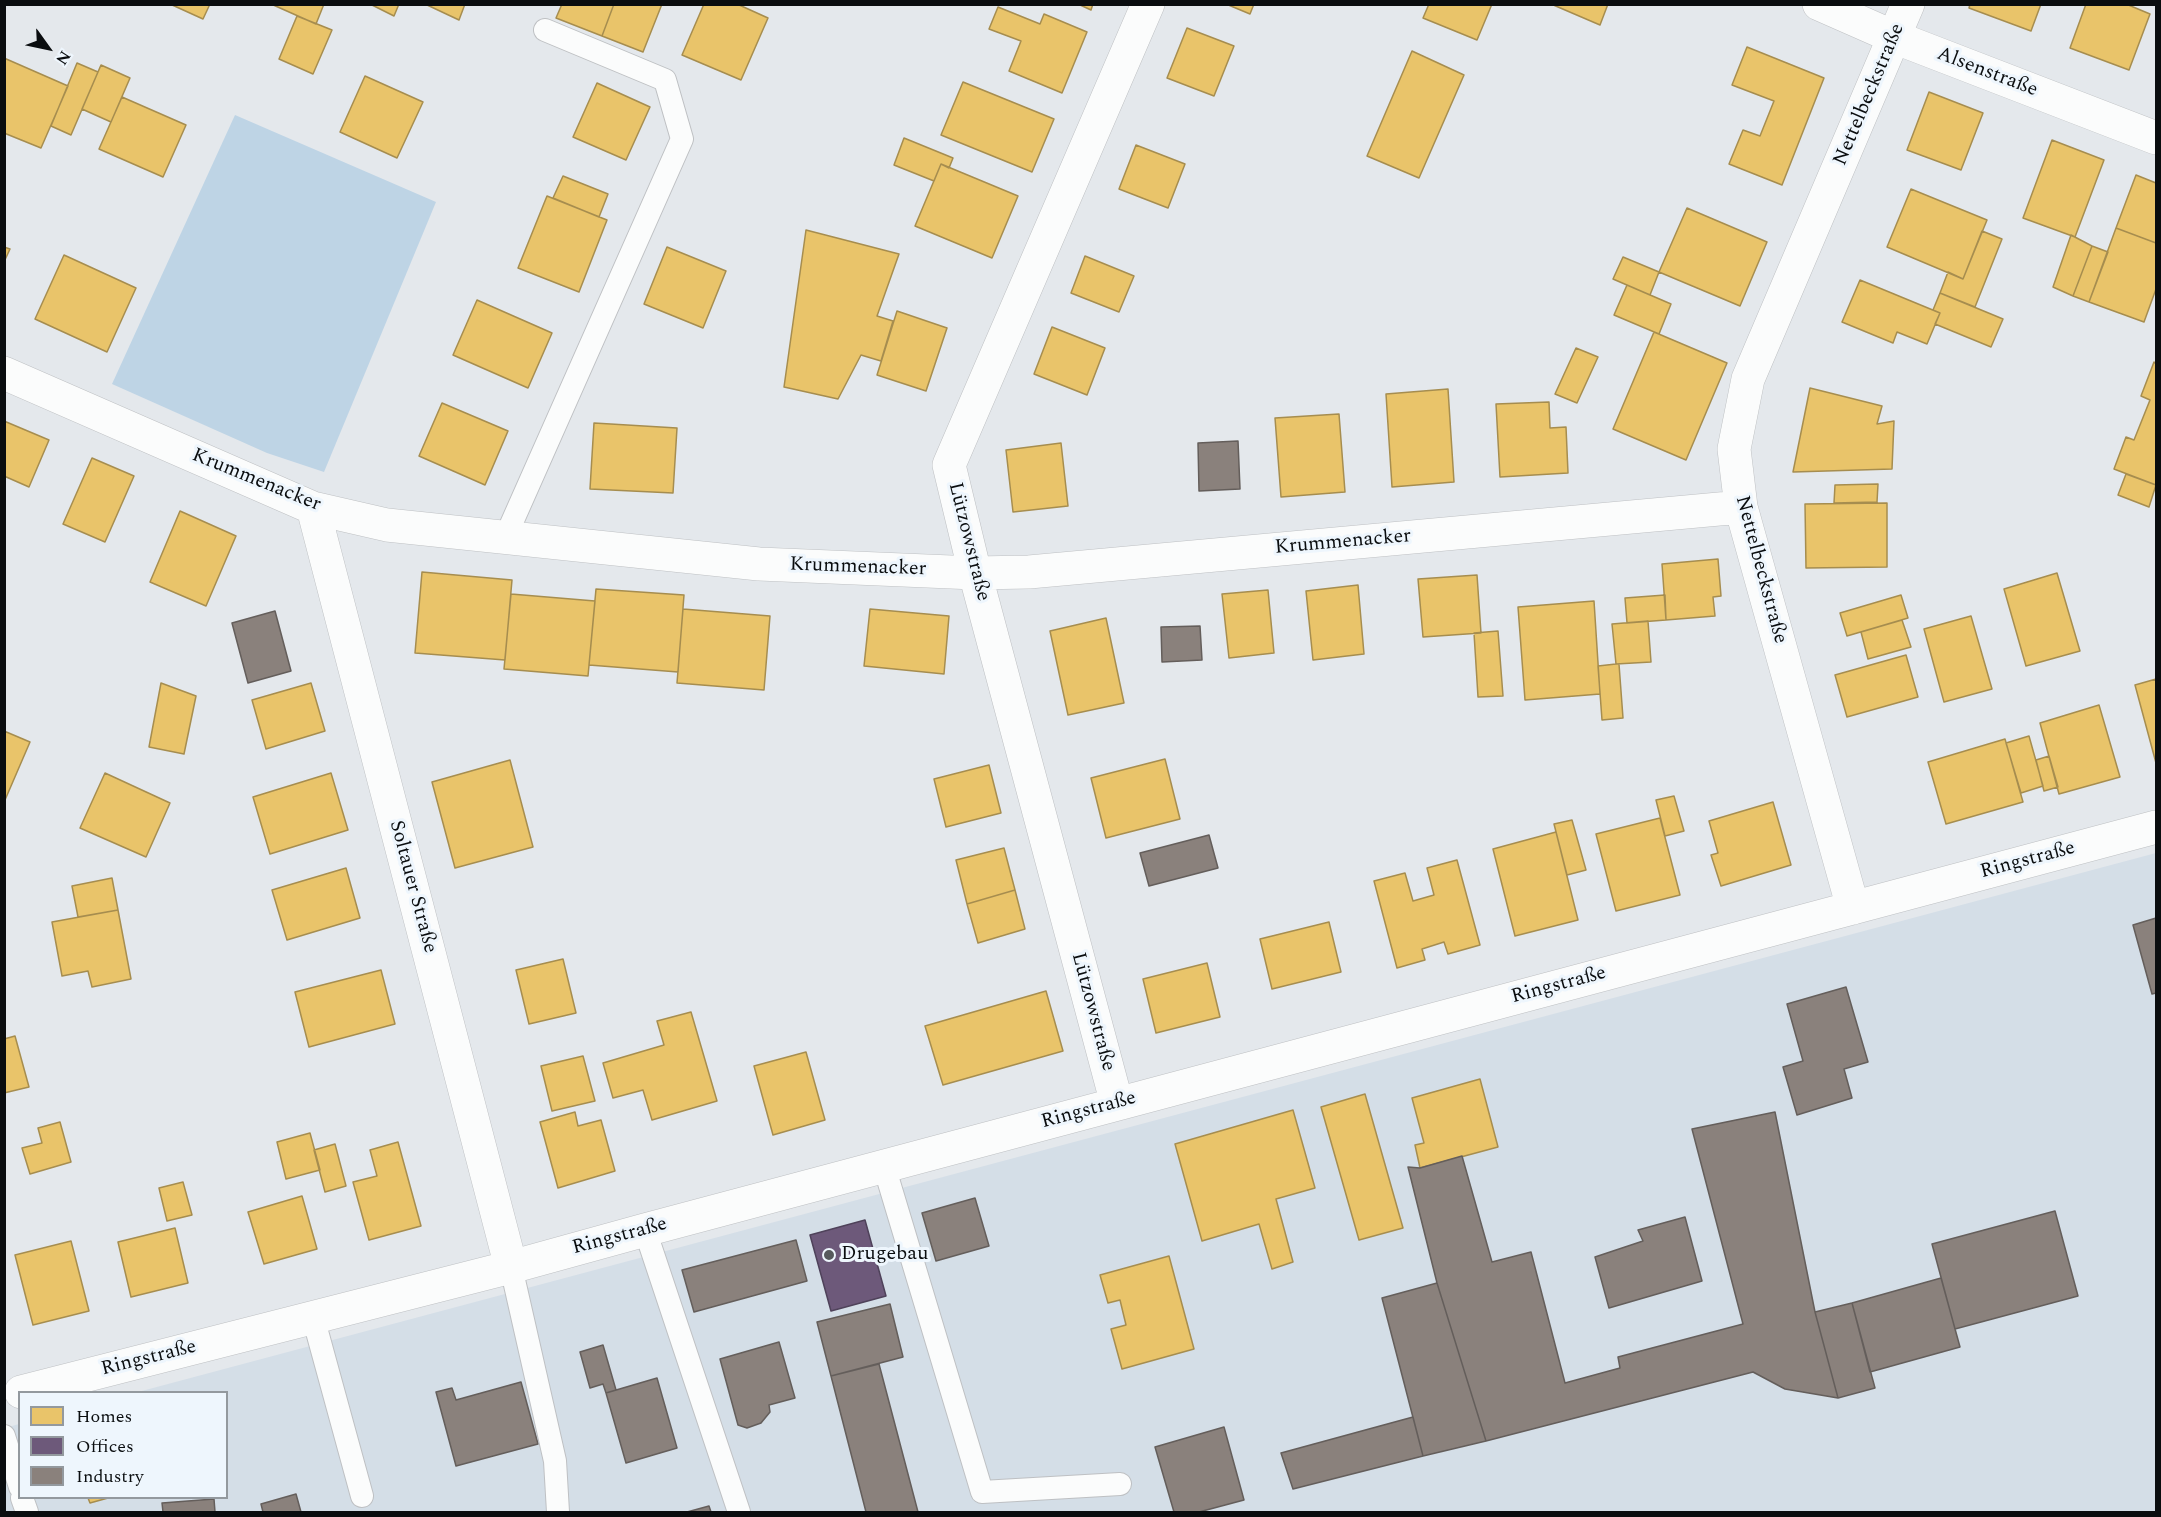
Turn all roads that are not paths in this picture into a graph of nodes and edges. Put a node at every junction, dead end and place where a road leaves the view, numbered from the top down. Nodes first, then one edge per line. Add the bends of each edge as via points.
1 (1148, 4) edge
2 (1819, 4) edge
3 (1908, 4) edge
4 (545, 30) dead end
5 (1894, 37) junction
6 (2157, 138) edge
7 (4, 374) edge
8 (1741, 507) junction
9 (313, 508) junction
10 (505, 538) junction
11 (975, 573) junction
12 (2157, 827) edge
13 (1853, 908) junction
14 (1117, 1104) junction
15 (884, 1166) junction
16 (645, 1230) junction
17 (512, 1267) junction
18 (313, 1317) junction
19 (28, 1391) edge
20 (4, 1436) edge
21 (18, 1481) edge
22 (1120, 1484) dead end
23 (362, 1496) dead end
24 (558, 1512) edge
25 (739, 1512) edge

1 - 11 street, Lützowstraße via 949,465
2 - 5 street, Alsenstraße
3 - 5 street, Nettelbeckstraße
4 - 10 lane via 665,80 682,139
5 - 6 street, Alsenstraße
5 - 8 street, Nettelbeckstraße via 1749,379 1734,449
7 - 9 street, Krummenacker
8 - 11 street, Krummenacker via 1029,572
8 - 13 street, Nettelbeckstraße
9 - 10 street, Krummenacker via 387,525
9 - 17 street, Soltauer Straße
10 - 11 street, Krummenacker via 759,564
11 - 14 street, Lützowstraße
12 - 13 street, Ringstraße
13 - 14 street, Ringstraße
14 - 15 street, Ringstraße
15 - 16 street, Ringstraße
15 - 22 lane via 982,1492
16 - 17 street, Ringstraße
16 - 25 lane
17 - 18 street, Ringstraße
17 - 24 lane via 555,1461
18 - 19 street, Ringstraße
18 - 23 lane
20 - 21 lane

